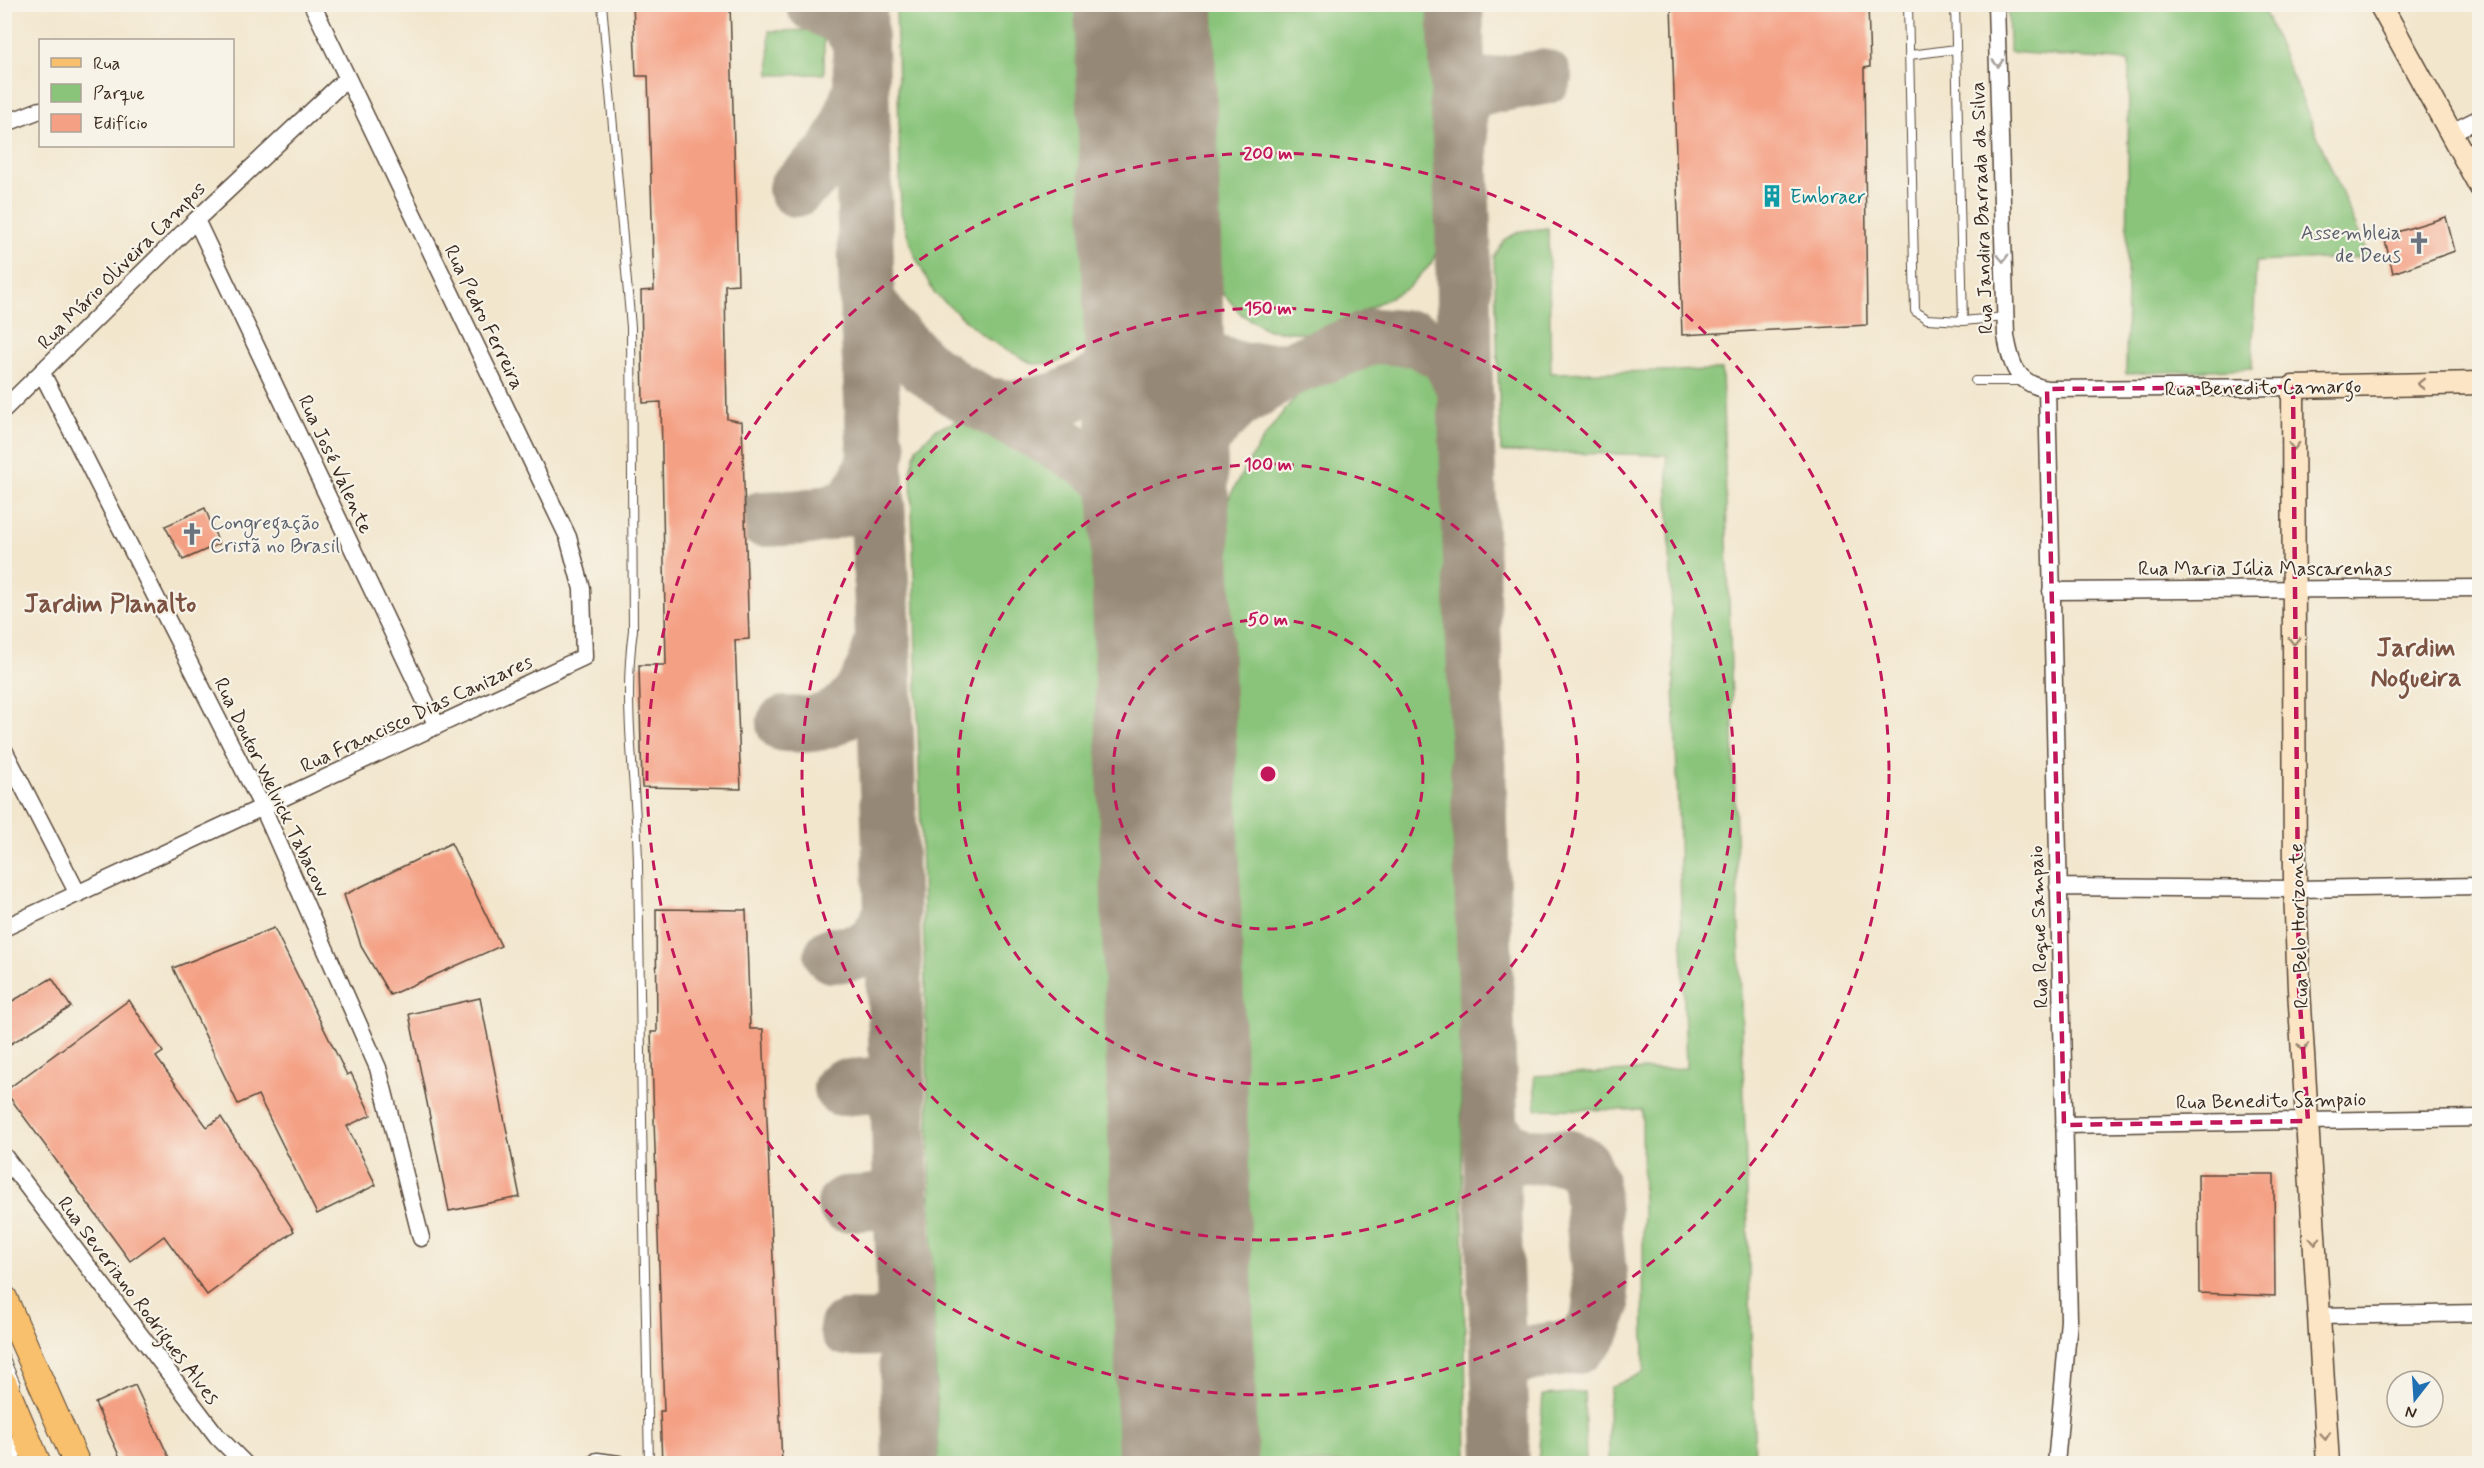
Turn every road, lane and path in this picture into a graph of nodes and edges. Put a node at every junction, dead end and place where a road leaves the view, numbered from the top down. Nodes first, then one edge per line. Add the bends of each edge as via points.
1 (312, 4) edge
2 (602, 4) edge
3 (1908, 4) edge
4 (1955, 4) edge
5 (1996, 4) edge
6 (2380, 4) edge
7 (1956, 49) junction
8 (1910, 55) junction
9 (346, 79) junction
10 (39, 110) edge
11 (2480, 118) edge
12 (4, 124) edge
13 (2450, 133) junction
14 (2480, 186) edge
15 (196, 220) junction
16 (2005, 317) junction
17 (1963, 321) junction
18 (42, 373) junction
19 (1975, 381) dead end
20 (2024, 381) junction
21 (2480, 383) edge
22 (2294, 387) junction
23 (2047, 389) junction
24 (4, 409) edge
25 (2480, 588) edge
26 (2294, 589) junction
27 (2051, 591) junction
28 (584, 657) joint
29 (437, 726) junction
30 (4, 750) edge
31 (263, 808) junction
32 (2480, 886) edge
33 (2058, 887) junction
34 (2295, 889) junction
35 (78, 894) junction
36 (4, 928) edge
37 (2480, 1118) edge
38 (2308, 1121) junction
39 (2064, 1125) junction
40 (4, 1156) edge
41 (11, 1178) edge
42 (421, 1238) dead end
43 (4, 1298) edge
44 (4, 1310) edge
45 (2480, 1313) edge
46 (2319, 1316) junction
47 (4, 1357) edge
48 (11, 1387) edge
49 (24, 1431) junction
50 (597, 1461) dead end
51 (8, 1464) edge
52 (38, 1464) edge
53 (71, 1464) edge
54 (77, 1464) edge
55 (245, 1464) edge
56 (619, 1464) edge
57 (649, 1464) edge
58 (2056, 1464) edge
59 (2328, 1464) edge

1 - 9 street, Rua Pedro Ferreira
2 - 57 lane via 631,327 633,630 628,663 638,843
3 - 8 lane
4 - 7 lane
5 -> 16 street, Rua Jandira Barrada da Silva
6 - 13 street
7 - 8 lane
7 - 17 lane
8 - 17 lane via 1915,311 1927,319
9 - 15 street, Rua Mário Oliveira Campos
9 - 28 street, Rua Pedro Ferreira via 568,537 582,589
10 - 12 street
11 - 13 street
13 - 14 street
15 - 18 street, Rua Mário Oliveira Campos
15 - 29 street, Rua José Valente
16 - 17 lane
16 - 20 street, Rua Jandira Barrada da Silva via 2010,362
18 - 24 street, Rua Mário Oliveira Campos
18 - 31 street, Rua Doutor Welvick Tabacow
19 - 20 lane
20 - 23 street
21 -> 22 street, Rua Benedito Camargo
22 - 23 street, Rua Benedito Camargo
22 -> 26 street, Rua Belo Horizonte
23 - 27 street, Rua Roque Sampaio
25 - 26 street, Rua Maria Júlia Mascarenhas
26 - 27 street, Rua Maria Júlia Mascarenhas
26 -> 34 street, Rua Belo Horizonte
27 - 33 street, Rua Roque Sampaio
28 - 29 street, Rua Francisco Dias Canizares
29 - 31 street, Rua Francisco Dias Canizares
30 - 35 street
31 - 35 street, Rua Francisco Dias Canizares
31 - 42 street, Rua Doutor Welvick Tabacow via 378,1068
32 - 34 street
33 - 34 street
33 - 39 street, Rua Roque Sampaio
34 -> 38 street, Rua Belo Horizonte
35 - 36 street, Rua Francisco Dias Canizares
37 - 38 street, Rua Benedito Sampaio
38 - 39 street, Rua Benedito Sampaio
38 -> 46 street, Rua Belo Horizonte
39 - 58 street, Rua Roque Sampaio via 2069,1320
40 - 41 street, Rua Severiano Rodrigues Alves
41 - 55 street, Rua Severiano Rodrigues Alves via 217,1436
43 - 54 main road
44 - 53 lane
45 - 46 street
46 -> 59 street, Rua Belo Horizonte
47 - 48 lane
48 - 49 main road
49 - 51 street
49 - 52 main road
50 - 56 street

